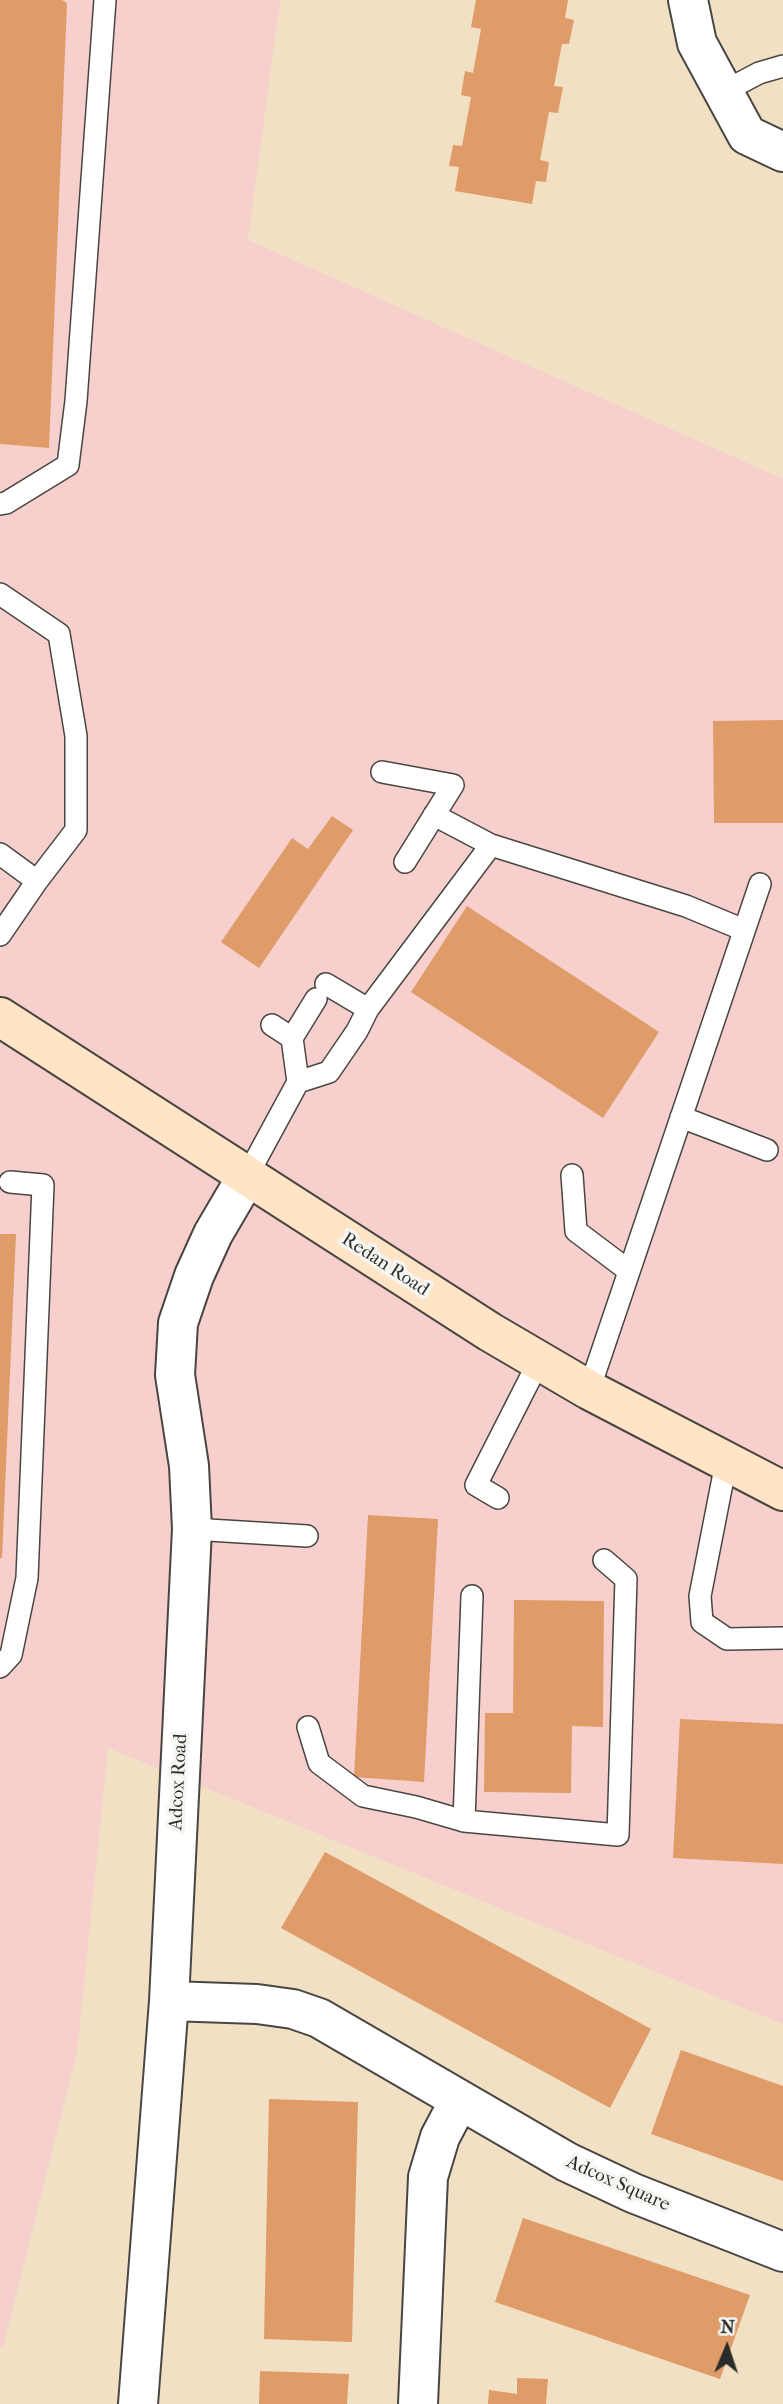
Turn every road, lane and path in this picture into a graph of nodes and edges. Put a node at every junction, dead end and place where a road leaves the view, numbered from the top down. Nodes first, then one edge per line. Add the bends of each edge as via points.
1 (105, 0) edge
2 (688, 0) edge
3 (783, 66) edge
4 (723, 92) junction
5 (783, 152) edge
6 (0, 504) edge
7 (0, 594) edge
8 (382, 772) dead end
9 (434, 815) junction
10 (491, 845) junction
11 (0, 854) edge
12 (405, 862) dead end
13 (37, 881) junction
14 (760, 884) dead end
15 (744, 930) junction
16 (0, 935) edge
17 (368, 1009) junction
18 (272, 1025) dead end
19 (6, 1026) edge
20 (292, 1038) junction
21 (298, 1082) junction
22 (681, 1117) junction
23 (767, 1150) dead end
24 (572, 1175) dead end
25 (247, 1176) junction
26 (10, 1182) dead end
27 (629, 1271) junction
28 (540, 1362) junction
29 (589, 1390) junction
30 (726, 1462) junction
31 (783, 1490) edge
32 (498, 1498) dead end
33 (192, 1529) junction
34 (307, 1536) dead end
35 (604, 1560) dead end
36 (472, 1597) dead end
37 (783, 1638) edge
38 (0, 1667) edge
39 (308, 1727) dead end
40 (464, 1821) junction
41 (169, 2001) junction
42 (459, 2101) junction
43 (783, 2252) edge
44 (138, 2404) edge
45 (418, 2404) edge

1 - 6 lane via 68,465
2 - 4 street via 696,43
3 - 4 lane
4 - 5 street via 747,135
7 - 13 lane via 59,634 76,736 76,830
8 - 9 lane via 453,785
9 - 10 lane
9 - 12 lane
10 - 15 lane via 686,906
10 - 17 lane
11 - 13 lane
13 - 16 lane
14 - 15 lane
15 - 22 lane
17 - 20 lane via 321,992
17 - 21 lane via 329,1072
18 - 20 lane
19 - 25 main road, Redan Road
20 - 21 lane
21 - 25 lane
22 - 23 lane
22 - 27 lane
24 - 27 lane via 576,1231
25 - 28 main road, Redan Road
25 - 33 street, Adcox Road via 194,1276 178,1324 175,1375 189,1466
26 - 38 lane via 43,1185 27,1578 11,1655
27 - 29 lane
28 - 29 main road, Redan Road
28 - 32 lane via 476,1485
29 - 30 main road, Redan Road
30 - 31 main road, Redan Road
30 - 37 lane via 700,1596 702,1622 727,1639
33 - 34 lane
33 - 41 street, Adcox Road
35 - 40 lane via 626,1579 618,1835
36 - 40 lane
39 - 40 lane via 319,1763 363,1796
41 - 42 street, Adcox Square via 293,2009 319,2018
41 - 44 street, Adcox Road
42 - 43 street, Adcox Square via 633,2193
42 - 45 street via 440,2137 428,2177

